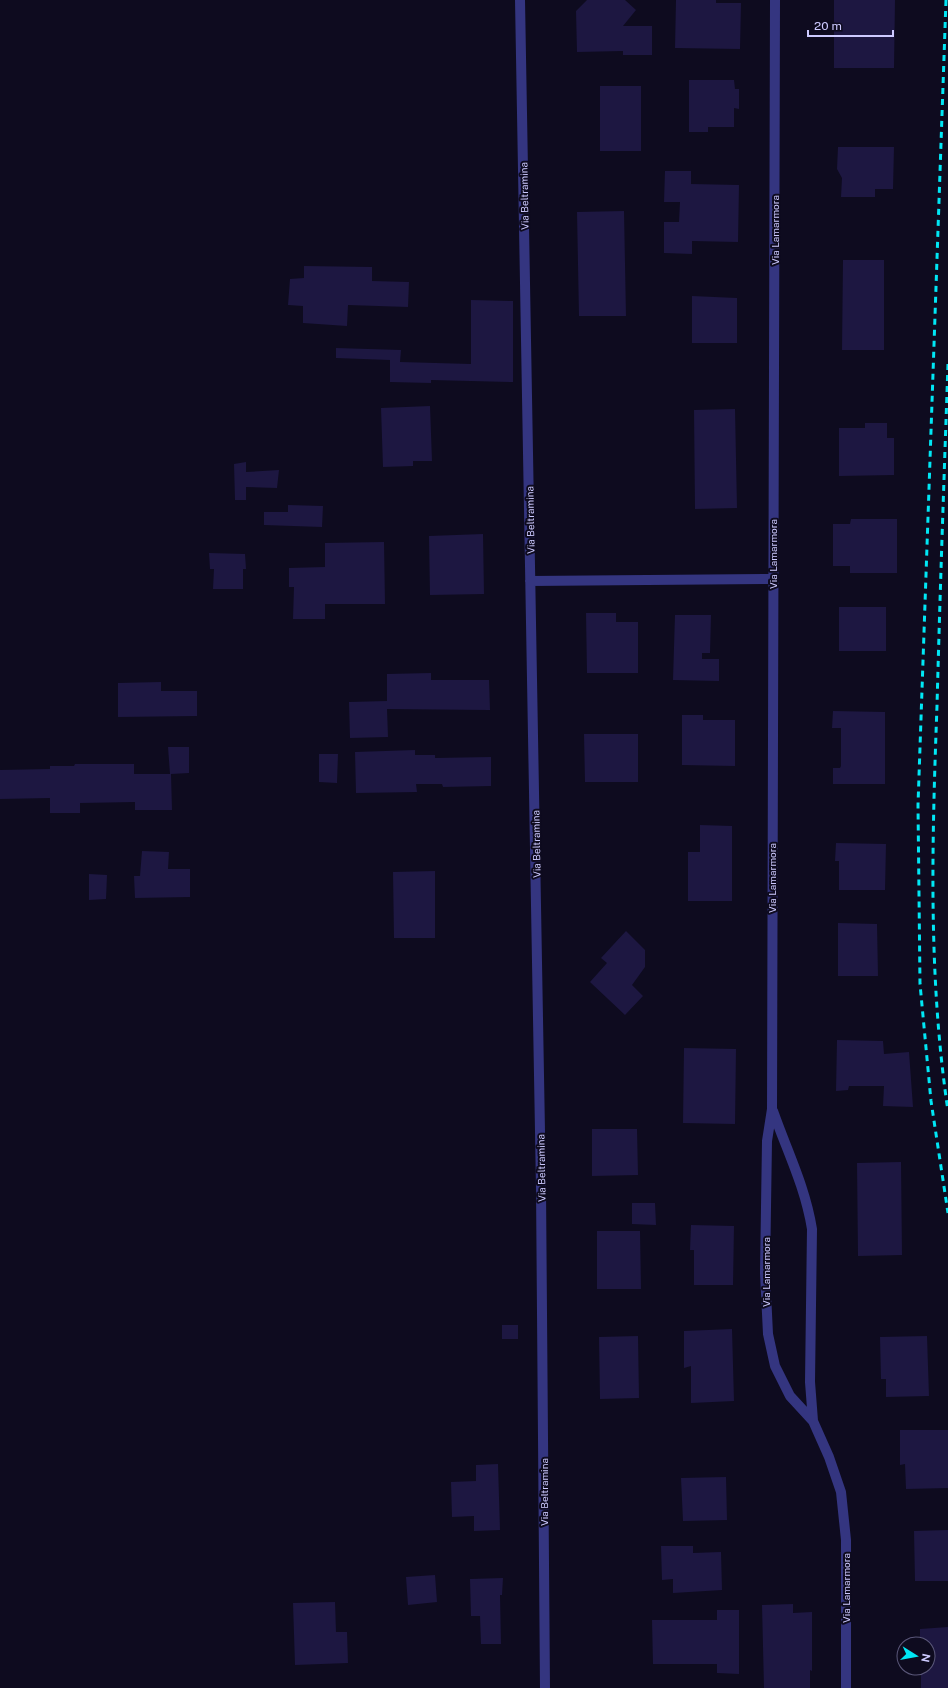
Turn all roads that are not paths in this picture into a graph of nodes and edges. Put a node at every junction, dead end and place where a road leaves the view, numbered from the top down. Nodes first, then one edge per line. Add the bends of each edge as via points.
1 (520, 0) edge
2 (775, 0) edge
3 (773, 579) junction
4 (530, 581) junction
5 (772, 1109) junction
6 (813, 1421) junction
7 (545, 1688) edge
8 (846, 1688) edge

1 - 4 street, Via Beltramina
2 - 3 street, Via Lamarmora
3 - 4 street
3 - 5 street, Via Lamarmora
4 - 7 street, Via Beltramina via 541,1188
5 - 6 street, Via Lamarmora via 800,1179 812,1229 810,1382
5 - 6 street, Via Lamarmora via 767,1141 765,1273 768,1334 775,1366 790,1396
6 - 8 street, Via Lamarmora via 841,1492 846,1540

